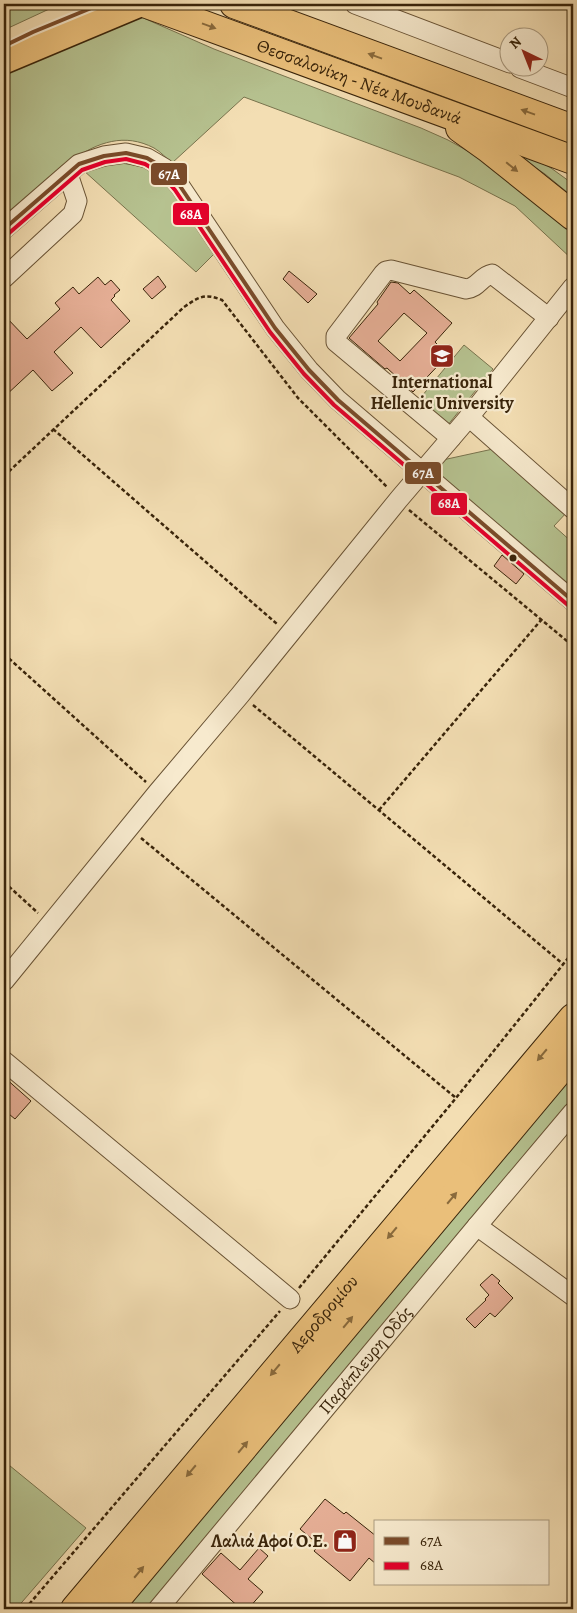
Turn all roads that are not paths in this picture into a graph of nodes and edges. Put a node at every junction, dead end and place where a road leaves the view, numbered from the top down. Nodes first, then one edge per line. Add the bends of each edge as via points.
1 (140, 4) edge
2 (147, 4) edge
3 (234, 4) edge
4 (355, 4) edge
5 (93, 12) edge
6 (4, 46) edge
7 (500, 59) edge
8 (4, 61) edge
9 (546, 78) edge
10 (573, 88) edge
11 (431, 107) junction
12 (573, 129) edge
13 (568, 163) edge
14 (68, 174) junction
15 (573, 216) edge
16 (4, 229) edge
17 (4, 278) edge
18 (573, 286) edge
19 (549, 318) junction
20 (469, 417) junction
21 (451, 438) junction
22 (422, 472) junction
23 (573, 509) edge
24 (573, 601) edge
25 (4, 981) edge
26 (573, 1018) edge
27 (573, 1054) edge
28 (4, 1061) edge
29 (573, 1112) edge
30 (477, 1226) junction
31 (573, 1296) edge
32 (290, 1299) road end
33 (75, 1609) edge
34 (108, 1609) edge
35 (158, 1609) edge

1 - 5 main road
2 -> 11 highway, Θεσσαλονίκη - Νέα Μουδανιά
12 -> 3 highway, Θεσσαλονίκη - Νέα Μουδανιά
4 - 7 street
5 - 6 main road via 33,32
5 - 8 main road
9 - 10 street
11 - 13 highway, Θεσσαλονίκη - Νέα Μουδανιά
11 -> 15 highway
14 - 16 street
14 - 17 street via 77,201 73,214
14 - 22 street via 79,164 126,153 147,158 164,168 180,186 275,328 309,370 338,400
18 - 19 street
19 - 20 street
19 - 21 street via 492,274 486,275 475,287 466,289 391,270 383,274 338,333 336,342
20 - 21 street
20 - 23 street
21 - 22 street
22 - 24 street
22 - 25 street
26 -> 33 highway, Αεροδρομίου
34 -> 27 highway, Αεροδρομίου
28 - 32 street
29 - 30 street, Παράπλευρη Οδός
30 - 31 street
30 - 35 street, Παράπλευρη Οδός

